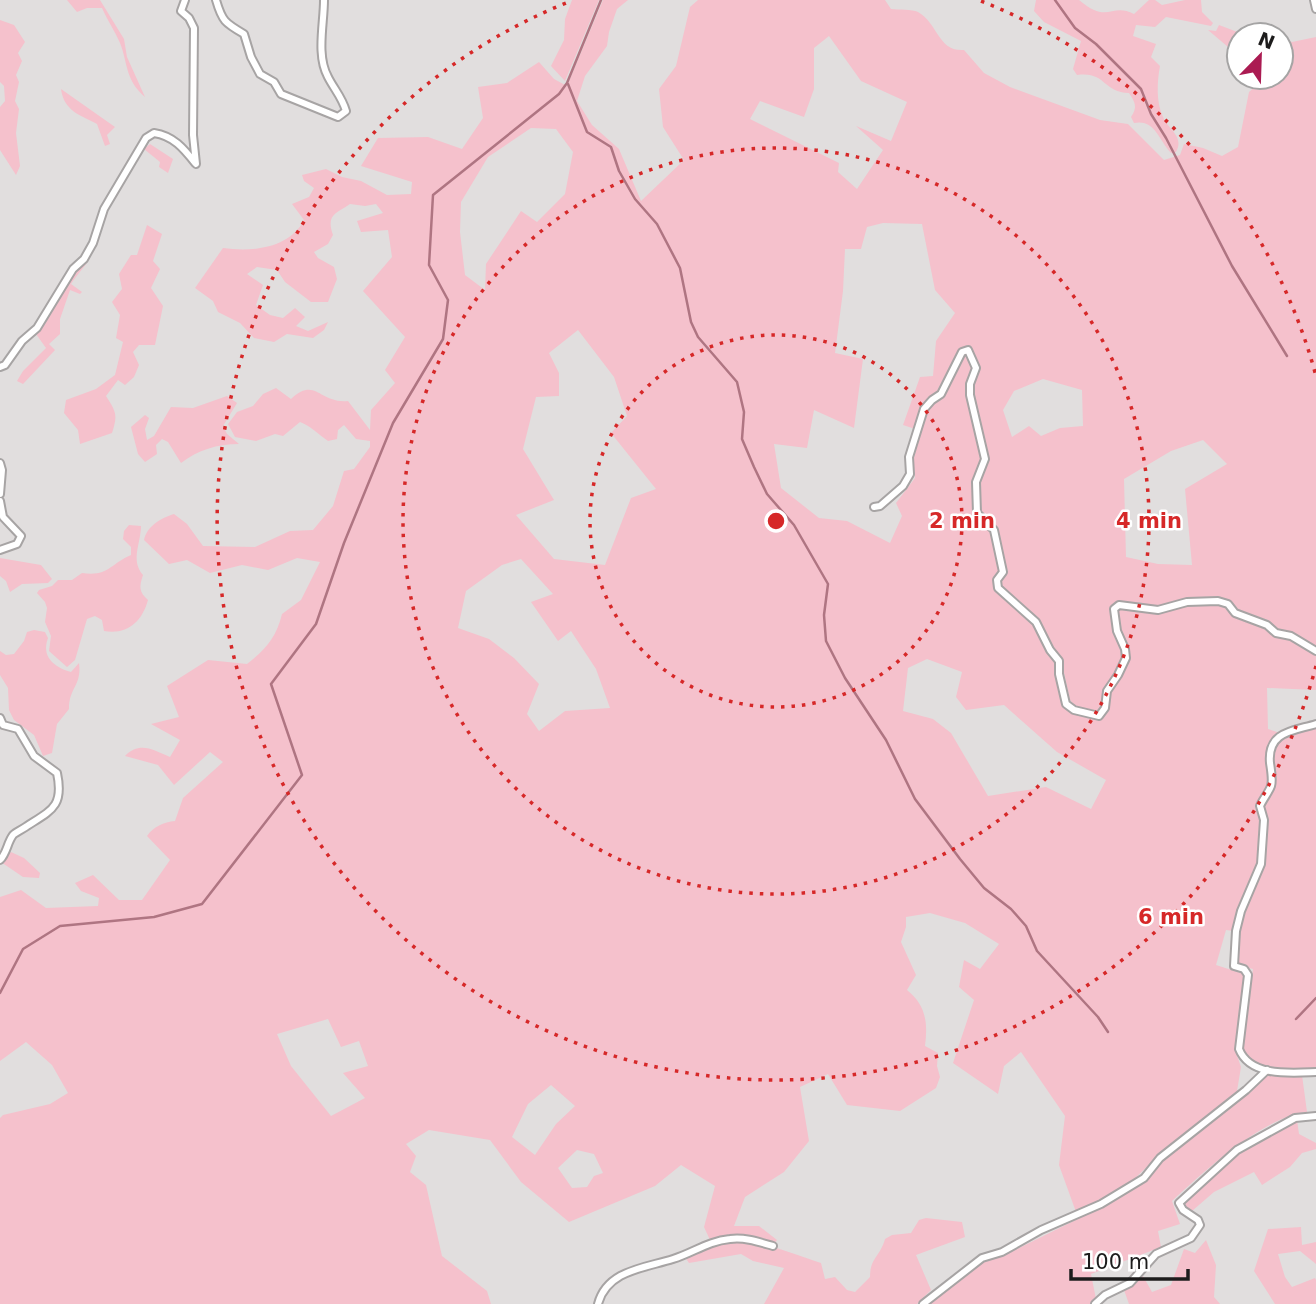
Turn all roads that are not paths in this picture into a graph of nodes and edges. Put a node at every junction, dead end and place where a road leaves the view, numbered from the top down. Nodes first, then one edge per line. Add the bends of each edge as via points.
1 (185, 0) edge
2 (216, 0) edge
3 (324, 0) edge
4 (1314, 0) edge
5 (1316, 9) edge
6 (0, 367) edge
7 (0, 463) edge
8 (0, 494) edge
9 (0, 501) edge
10 (874, 507) dead end
11 (0, 550) edge
12 (1316, 651) edge
13 (0, 718) edge
14 (1316, 724) edge
15 (0, 860) edge
16 (1267, 1070) junction
17 (1316, 1072) edge
18 (1316, 1116) edge
19 (773, 1246) dead end
20 (598, 1304) edge
21 (923, 1304) edge
22 (1095, 1304) edge

1 - 6 street via 181,12 194,28 196,164 167,135 154,133 146,138 104,209 84,259 37,328
2 - 3 street via 221,18 244,34 260,74 281,93 338,117 346,111 344,102 327,76 321,51
4 - 5 street
7 - 8 street
9 - 11 street via 3,517 21,537 17,544
10 - 12 street via 903,486 910,474 909,457 924,409 941,394 962,352 968,350 976,368 970,396 985,459 976,482 977,513 994,530 1003,572 998,588 1036,622 1059,661 1066,704 1099,716 1105,708 1107,691 1126,658 1114,609 1119,605 1158,610 1187,602 1218,601
13 - 15 street via 3,724 18,729 34,756 57,773 60,789 50,813 13,835
14 - 16 street via 1285,733 1272,748 1272,785 1260,806 1264,820 1261,864 1236,931 1234,966 1248,975 1239,1049 1251,1066
16 - 17 street
16 - 21 street via 1160,1158 1144,1178 1101,1204 982,1258
18 - 22 street via 1295,1118 1226,1158 1179,1203 1200,1225 1191,1238 1156,1254 1130,1283
19 - 20 street via 743,1239 712,1242 622,1275 610,1282

